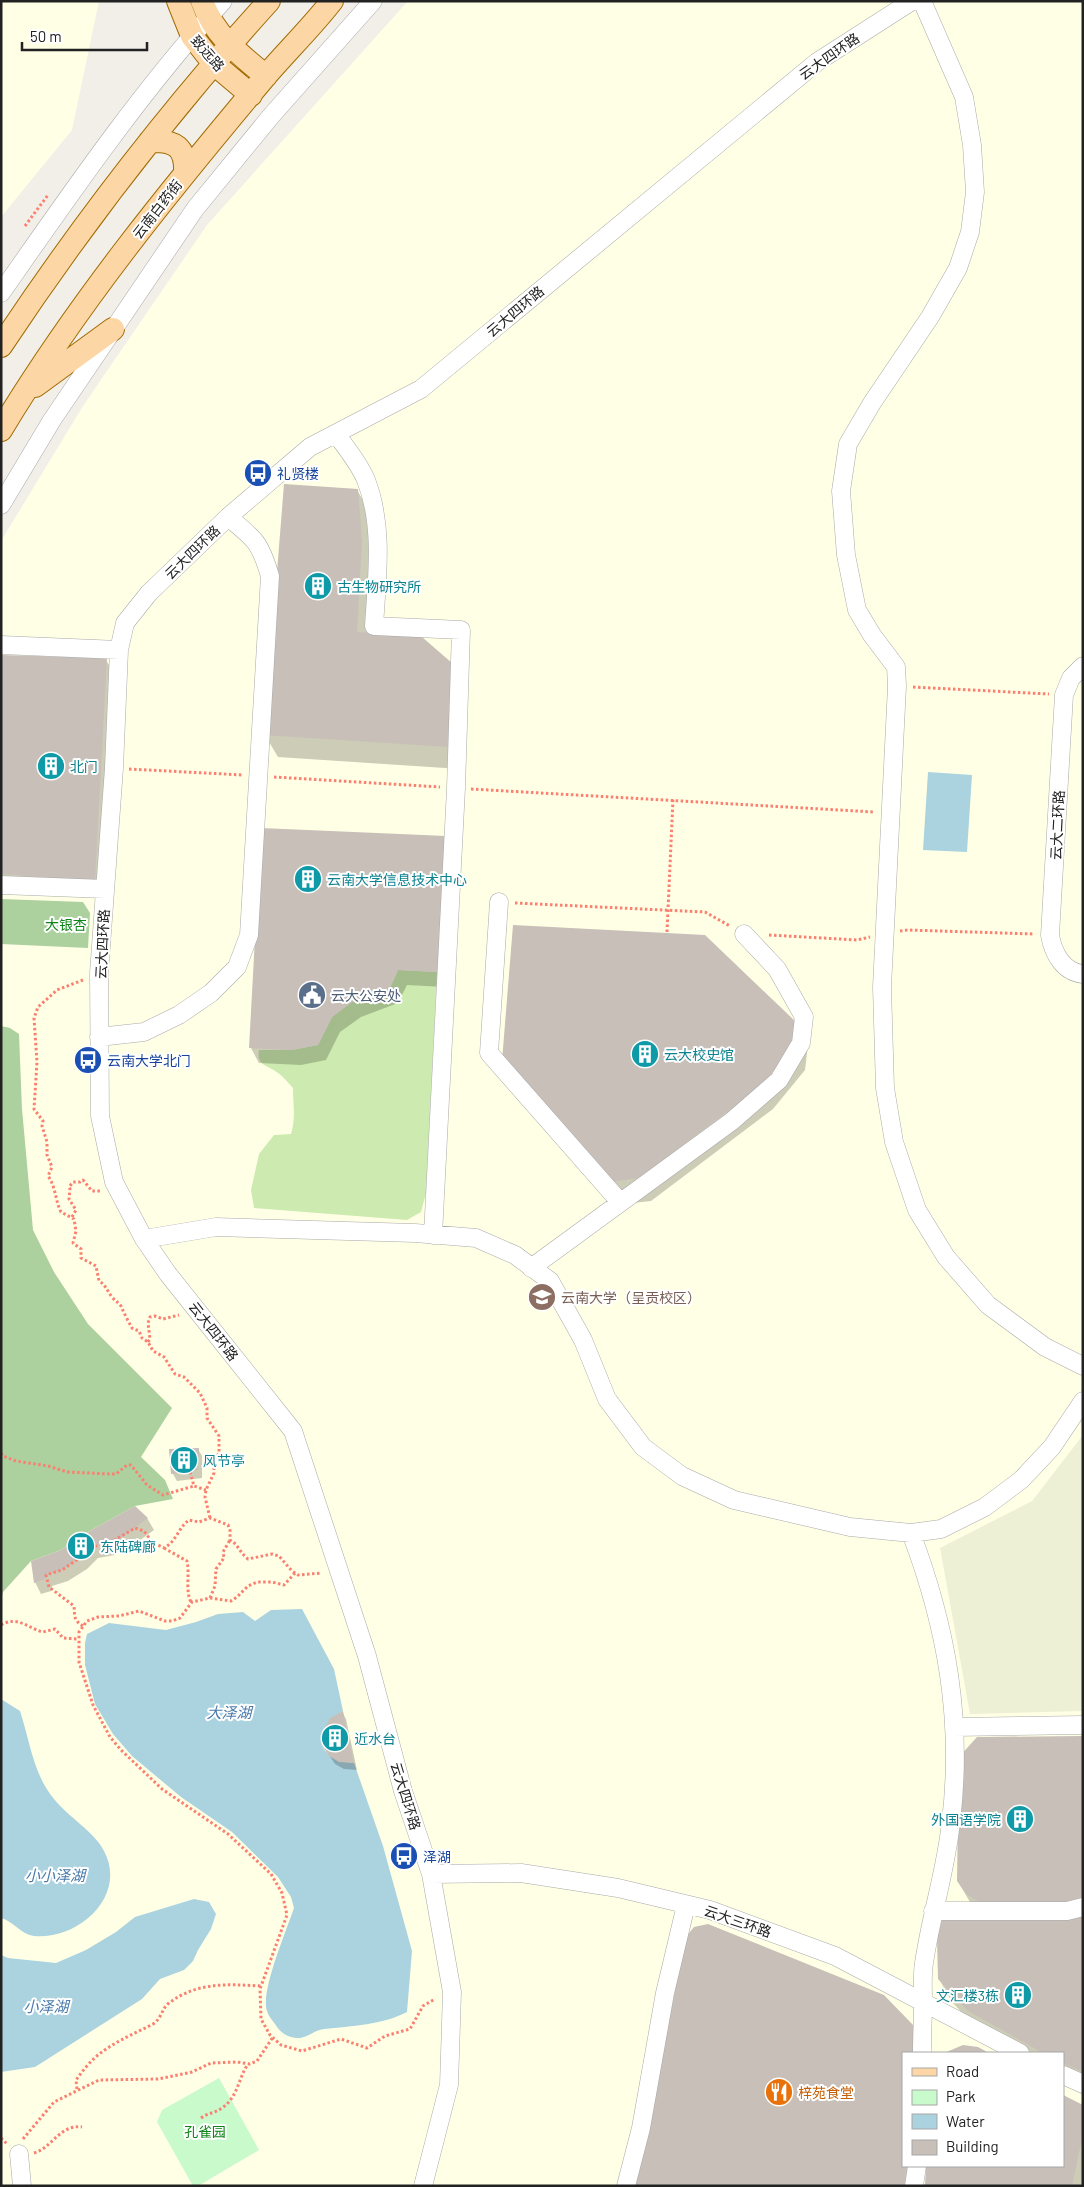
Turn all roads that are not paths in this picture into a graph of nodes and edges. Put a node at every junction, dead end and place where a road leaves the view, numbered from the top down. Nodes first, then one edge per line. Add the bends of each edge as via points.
1 (178, 1) edge
2 (223, 1) edge
3 (268, 1) edge
4 (332, 1) edge
5 (373, 1) edge
6 (912, 1) edge
7 (922, 1) edge
8 (205, 10) edge
9 (192, 36) junction
10 (229, 46) junction
11 (213, 63) junction
12 (266, 76) junction
13 (251, 95) junction
14 (150, 140) junction
15 (185, 174) junction
16 (1, 293) edge
17 (114, 329) junction
18 (1, 346) edge
19 (22, 396) junction
20 (1, 430) edge
21 (336, 434) junction
22 (1, 505) edge
23 (228, 517) junction
24 (1, 646) edge
25 (119, 650) junction
26 (1083, 666) edge
27 (1, 885) edge
28 (105, 889) junction
29 (499, 902) road end
30 (744, 934) dead end
31 (1083, 974) edge
32 (99, 1037) junction
33 (620, 1202) junction
34 (433, 1235) junction
35 (144, 1239) junction
36 (531, 1268) junction
37 (1083, 1366) edge
38 (1083, 1401) edge
39 (911, 1533) junction
40 (1083, 1726) edge
41 (955, 1727) junction
42 (431, 1874) junction
43 (686, 1905) junction
44 (1083, 1908) edge
45 (933, 1911) junction
46 (923, 2003) junction
47 (922, 2052) edge
48 (1018, 2052) edge
49 (1064, 2075) edge
50 (1083, 2084) edge
51 (19, 2154) road end
52 (917, 2167) edge
53 (22, 2186) edge
54 (423, 2186) edge
55 (626, 2186) edge
56 (914, 2186) edge

1 - 9 main road, 致远路
2 - 8 street
3 - 10 main road
4 - 12 main road, 云南白药街
5 - 17 street via 271,116 195,209
6 - 21 street, 云大四环路 via 817,62 421,389
7 - 37 street via 964,97 975,192 970,232 958,268 930,317 848,444 842,491 846,555 858,610 896,667 882,987 885,1088 894,1142 917,1210 946,1257 988,1305 1045,1347
8 - 9 street
8 - 10 main road, 致远路
9 - 11 main road, 致远路
9 - 16 street via 108,144
10 - 11 main road
10 - 12 main road, 致远路
11 - 13 main road, 致远路
11 - 14 main road
12 - 13 main road, 云南白药街
13 - 15 main road, 云南白药街
14 - 15 main road via 166,140 178,147 186,159
14 - 18 main road via 34,296
15 - 19 main road, 云南白药街 via 71,322
17 - 19 main road
17 - 22 street via 52,420
19 - 20 main road, 云南白药街
21 - 23 street, 云大四环路 via 310,447
21 - 34 street via 366,480 376,523 374,626 461,630
23 - 25 street, 云大四环路 via 149,593 125,623
23 - 32 street via 262,550 270,576 249,935 237,967 211,993 144,1032
24 - 25 street
25 - 28 street, 云大四环路
26 - 31 street, 云大二环路 via 1071,678 1064,695 1050,935 1052,948 1060,961 1076,973
27 - 28 street
28 - 32 street, 云大四环路 via 99,973
29 - 33 street via 489,1052
30 - 33 street via 777,969 804,1017 801,1043 779,1080 732,1121
32 - 35 street, 云大四环路 via 100,1116 114,1182
33 - 36 street
34 - 35 street via 216,1227
34 - 36 street via 476,1238 515,1255
35 - 42 street, 云大四环路 via 293,1431 366,1656 403,1791
36 - 39 street via 550,1282 583,1340 607,1399 643,1447 682,1476 734,1500 850,1527
38 - 39 street via 1052,1446 1021,1480 985,1507 941,1529
39 - 41 street via 928,1579 948,1668
40 - 41 street
41 - 45 street via 951,1822 944,1876
42 - 43 street, 云大三环路 via 521,1873 618,1888
42 - 54 street, 云大四环路 via 452,1995 450,2085
43 - 46 street, 云大三环路 via 710,1910 835,1956
43 - 55 street via 664,1993 641,2128
44 - 45 street via 1067,1911
45 - 46 street via 923,1965
46 - 47 street
46 - 48 street, 云大三环路
49 - 50 street
51 - 53 street
52 - 56 street

